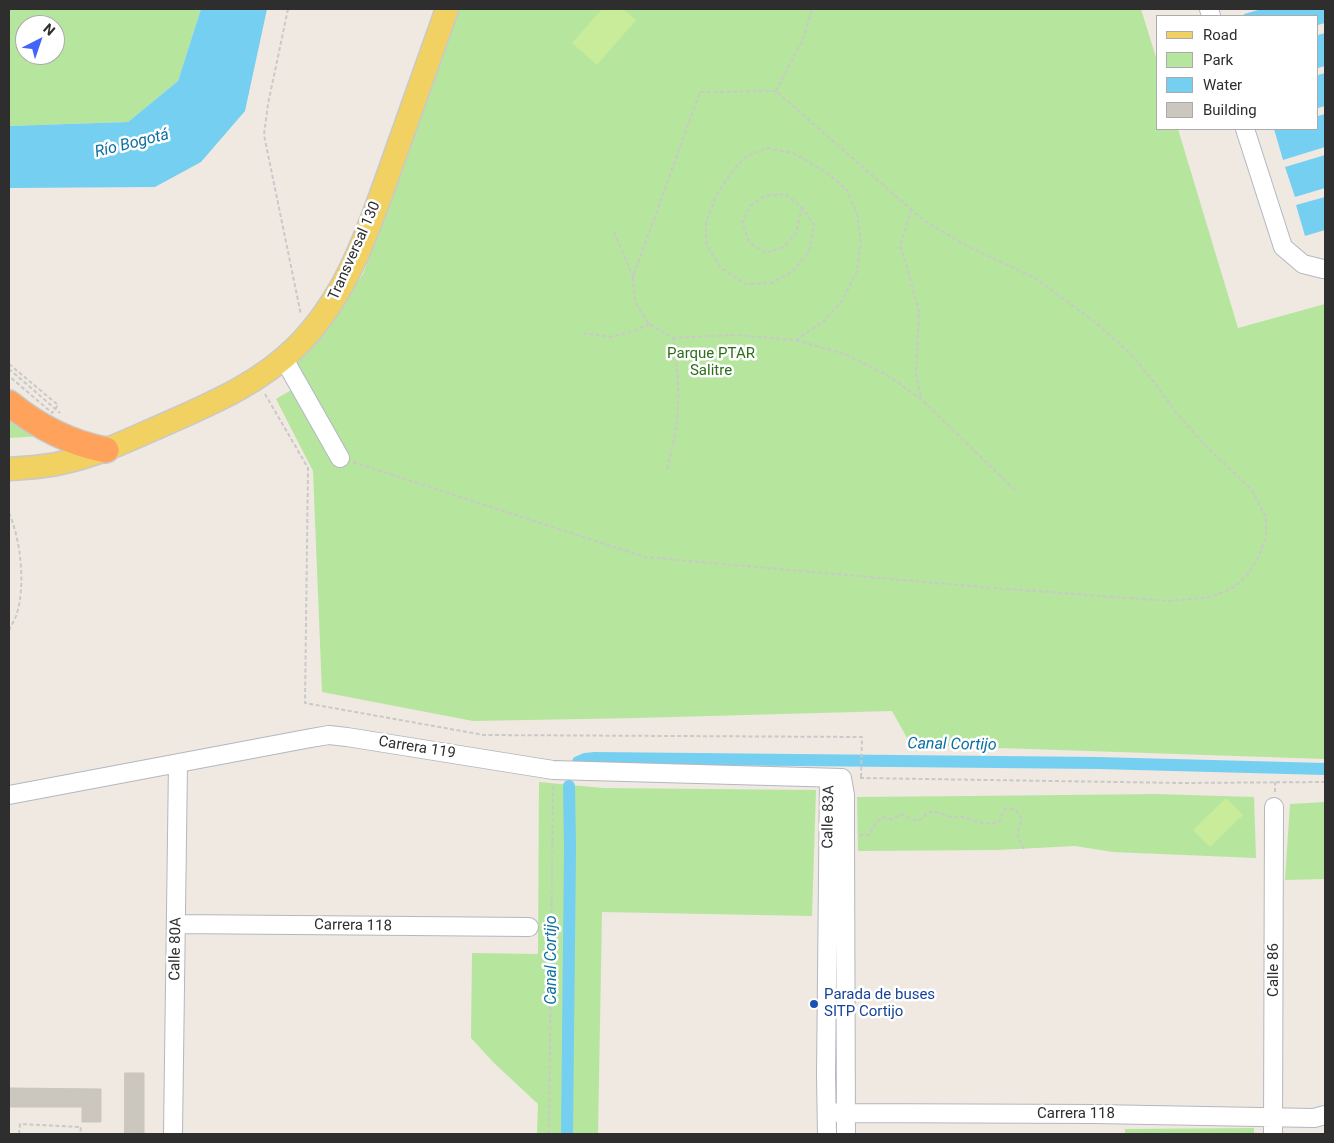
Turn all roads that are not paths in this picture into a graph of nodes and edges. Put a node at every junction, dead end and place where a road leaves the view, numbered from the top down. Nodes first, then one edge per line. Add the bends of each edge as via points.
1 (447, 9) edge
2 (1244, 130) edge
3 (1325, 269) edge
4 (284, 359) junction
5 (9, 403) edge
6 (106, 450) junction
7 (340, 458) road end
8 (20, 468) edge
9 (9, 479) edge
10 (178, 763) junction
11 (829, 778) junction
12 (9, 795) edge
13 (1274, 807) dead end
14 (176, 924) junction
15 (529, 927) dead end
16 (827, 1112) junction
17 (845, 1113) junction
18 (1325, 1115) edge
19 (1273, 1126) edge
20 (173, 1134) edge
21 (827, 1134) edge
22 (846, 1134) edge

1 - 4 main road, Transversal 130 via 368,232 330,307 314,329
2 - 3 street via 1282,247 1303,264
4 - 6 main road, Transversal 130 via 257,379 221,398
4 - 7 street
5 - 6 highway via 56,434
6 - 8 main road, Transversal 130 via 59,464
8 - 9 main road, Transversal 130 via 21,471
10 - 11 street, Carrera 119 via 329,735 553,770
10 - 12 street, Carrera 119
10 - 14 street, Calle 80A
11 - 16 street, Calle 83A
11 - 17 street, Calle 83A via 842,778 845,794
13 - 19 street, Calle 86
14 - 15 street, Carrera 118
14 - 20 street, Calle 80A
16 - 17 street, Carrera 118
16 - 21 street, Calle 83A
17 - 19 street, Carrera 118 via 1095,1114
17 - 22 street, Calle 83A
18 - 19 street, Carrera 118

